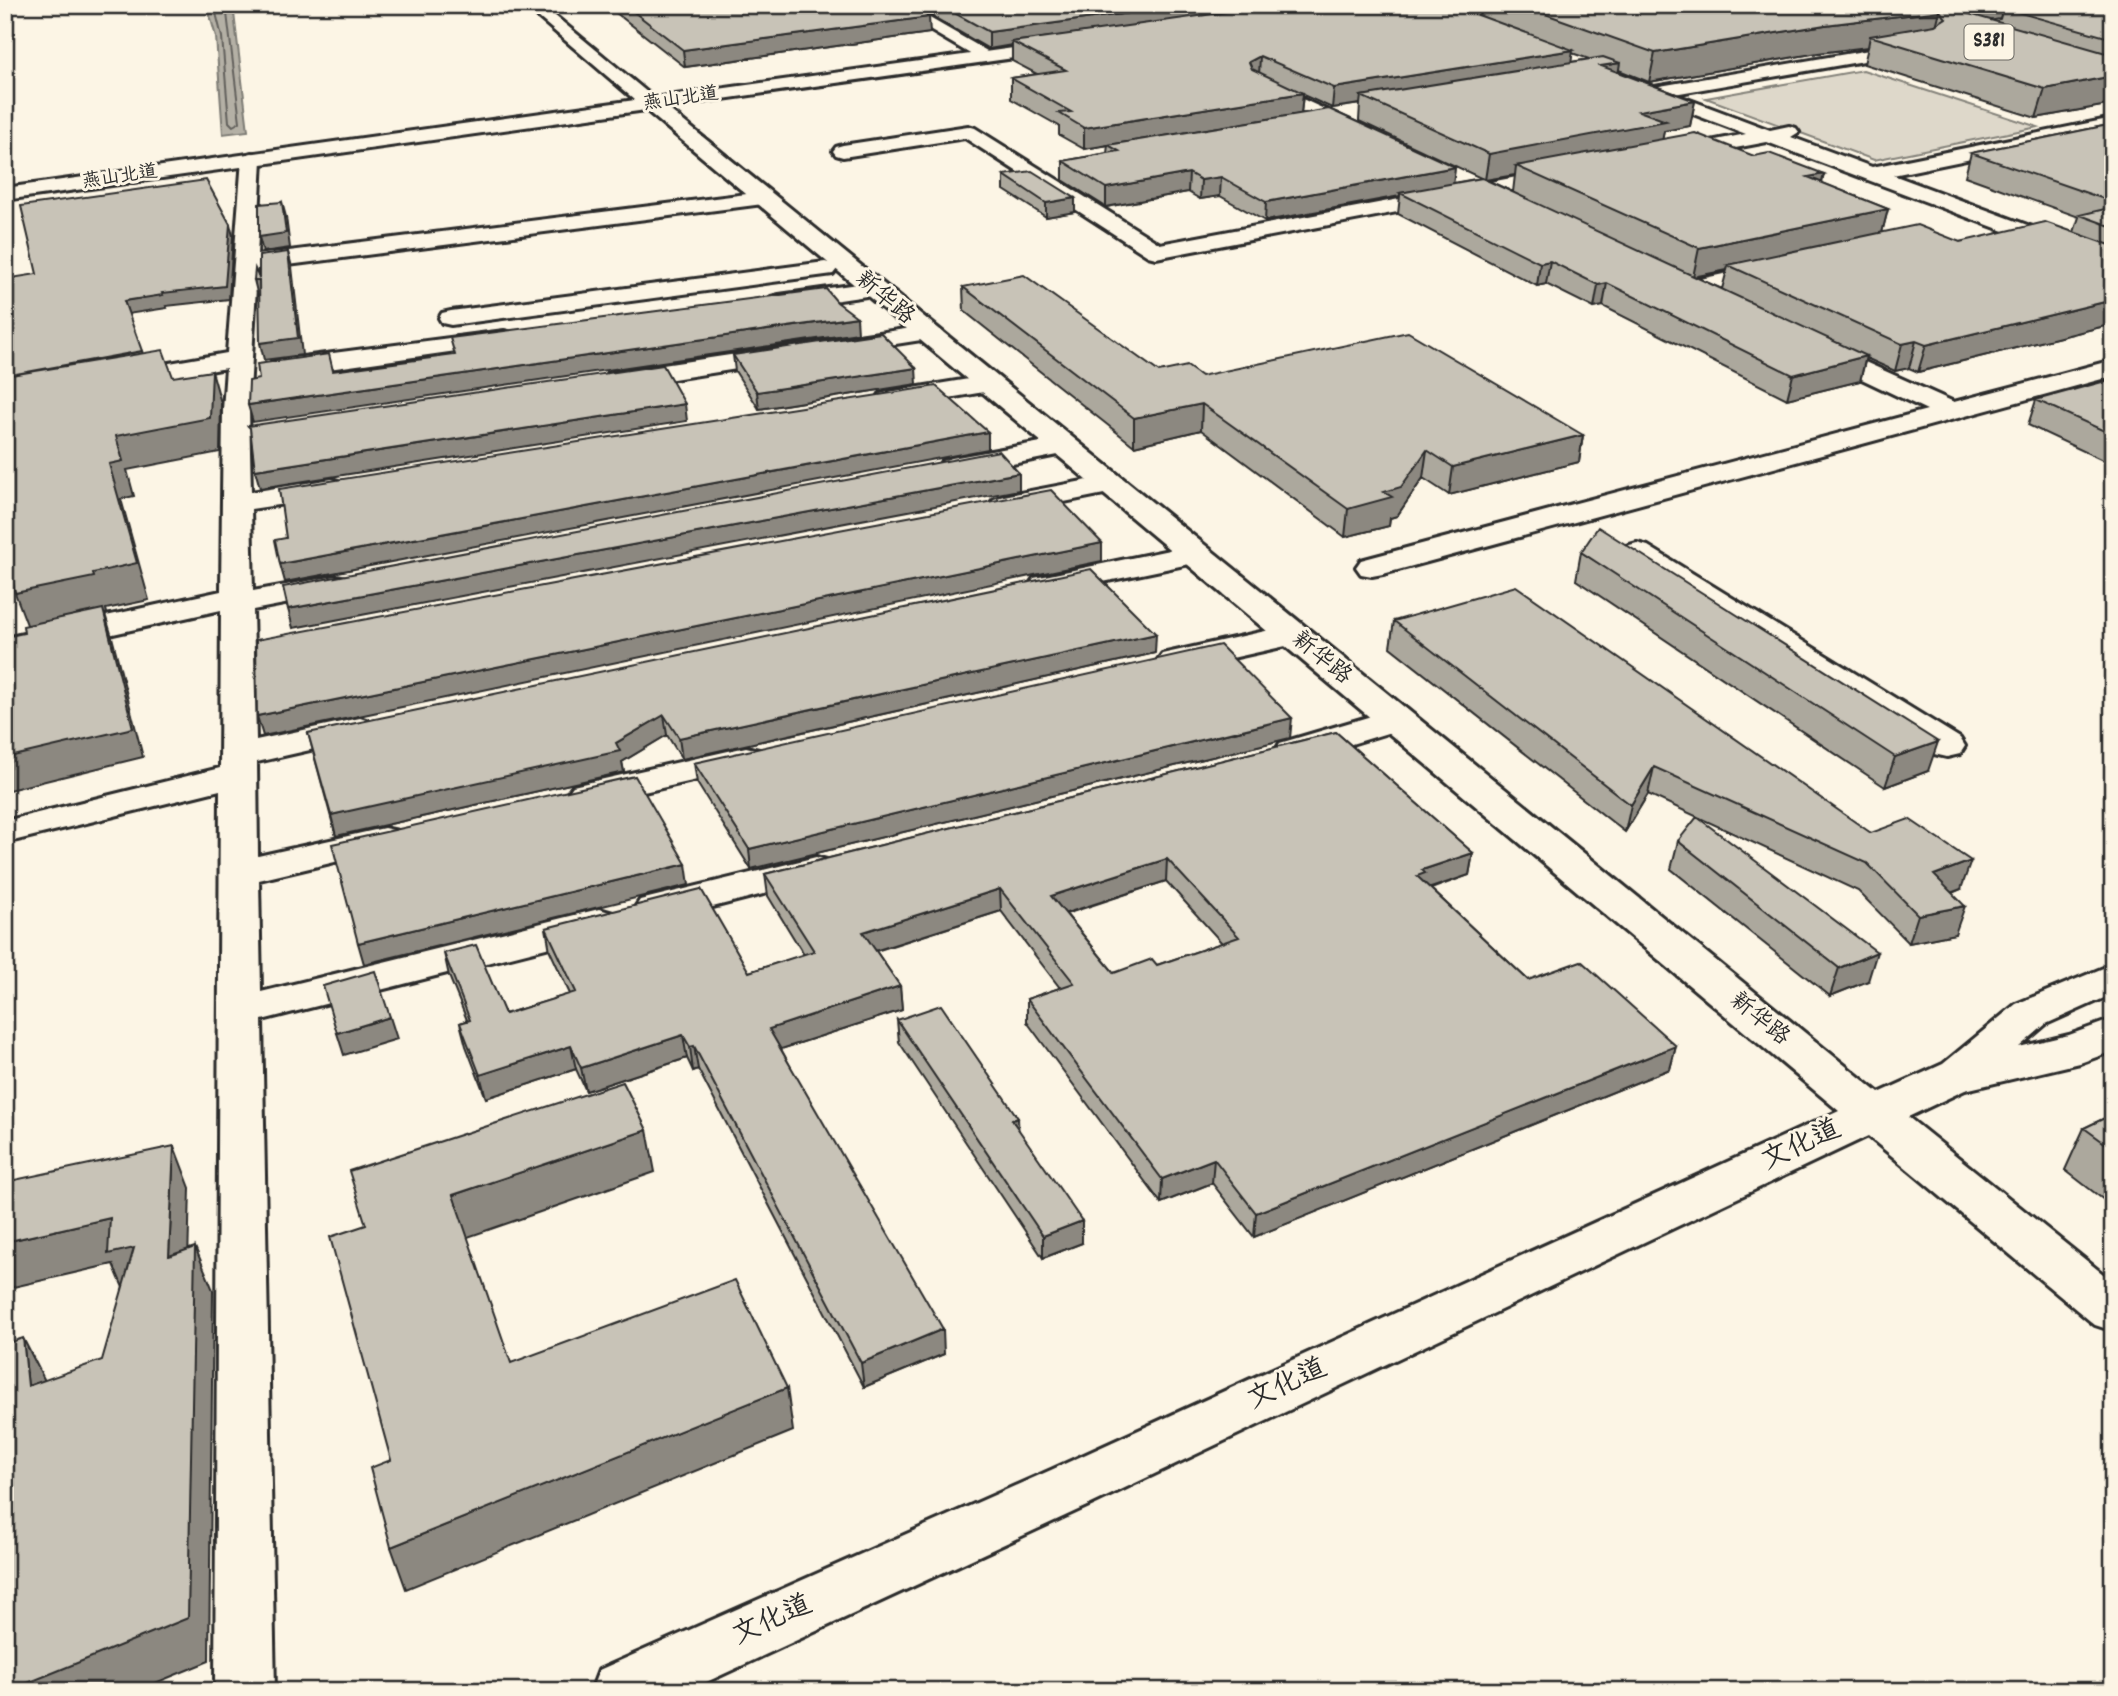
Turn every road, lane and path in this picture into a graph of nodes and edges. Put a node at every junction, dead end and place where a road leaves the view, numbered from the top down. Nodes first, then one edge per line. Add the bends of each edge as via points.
1 (532, 5) edge
2 (895, 5) edge
3 (1927, 45) edge
4 (978, 51) junction
5 (1626, 83) edge
6 (1259, 84) edge
7 (1652, 92) junction
8 (646, 101) junction
9 (1357, 113) edge
10 (1330, 118) junction
11 (1290, 124) edge
12 (2113, 124) edge
13 (1779, 134) junction
14 (1388, 145) edge
15 (844, 151) dead end
16 (252, 159) junction
17 (1646, 159) edge
18 (1052, 163) dead end
19 (1025, 168) junction
20 (1591, 169) edge
21 (1447, 173) edge
22 (1870, 174) junction
23 (5, 186) edge
24 (1482, 190) junction
25 (5, 194) edge
26 (763, 198) junction
27 (1519, 207) edge
28 (1995, 221) junction
29 (1955, 229) dead end
30 (247, 263) junction
31 (1796, 265) edge
32 (2113, 265) edge
33 (844, 266) junction
34 (1666, 277) edge
35 (1690, 288) junction
36 (872, 289) junction
37 (762, 304) edge
38 (1728, 306) edge
39 (432, 321) dead end
40 (925, 333) junction
41 (528, 335) edge
42 (1802, 341) edge
43 (247, 355) junction
44 (2113, 368) edge
45 (590, 383) edge
46 (96, 384) edge
47 (987, 384) junction
48 (864, 404) edge
49 (1951, 411) junction
50 (1063, 446) junction
51 (925, 472) edge
52 (360, 484) edge
53 (1109, 485) junction
54 (237, 503) junction
55 (973, 510) edge
56 (1574, 513) junction
57 (1193, 554) junction
58 (1372, 567) dead end
59 (362, 580) edge
60 (1016, 591) edge
61 (238, 600) junction
62 (1292, 635) junction
63 (5, 648) edge
64 (1143, 668) edge
65 (1395, 720) junction
66 (388, 723) edge
67 (1947, 746) dead end
68 (779, 750) edge
69 (1264, 758) edge
70 (239, 764) junction
71 (550, 802) edge
72 (5, 832) edge
73 (415, 832) edge
74 (846, 861) edge
75 (240, 872) junction
76 (2113, 978) edge
77 (241, 1011) junction
78 (2113, 1034) edge
79 (1953, 1077) junction
80 (1874, 1114) junction
81 (2113, 1311) edge
82 (245, 1691) edge
83 (621, 1691) edge

1 - 8 main road, 新华路
2 - 4 main road
3 - 7 main road
4 - 8 main road, 燕山北道
4 - 8 main road, 燕山北道 via 1077,41
5 - 7 main road
6 - 10 main road
7 - 13 main road
8 - 16 main road, 燕山北道
8 - 23 main road, 燕山北道
8 - 26 main road, 新华路
9 - 10 main road
10 - 11 main road
10 - 14 main road
12 - 22 main road
13 - 17 main road
13 - 22 main road
15 - 19 main road via 968,132
16 - 25 main road, 燕山北道
16 - 30 main road
18 - 19 main road
19 - 24 main road via 1156,251
20 - 24 main road
21 - 24 main road
22 - 28 main road
24 - 27 main road
26 - 30 main road
26 - 33 main road, 新华路
28 - 29 main road
28 - 32 main road
30 - 43 main road
31 - 35 main road
33 - 36 main road, 新华路
33 - 39 main road
34 - 35 main road
35 - 38 main road
36 - 37 main road
36 - 40 main road, 新华路
40 - 45 main road
40 - 47 main road, 新华路
41 - 43 main road
42 - 49 main road
43 - 46 main road
43 - 54 main road via 250,433
44 - 49 main road
47 - 48 main road
47 - 50 main road, 新华路
49 - 56 main road
50 - 51 main road
50 - 53 main road, 新华路
52 - 54 main road
53 - 55 main road
53 - 57 main road, 新华路
54 - 61 main road
56 - 58 main road
56 - 67 main road
57 - 60 main road
57 - 62 main road, 新华路
59 - 61 main road
61 - 63 main road
61 - 70 main road via 252,648
62 - 64 main road
62 - 65 main road, 新华路
65 - 69 main road
65 - 80 main road, 新华路
66 - 70 main road
68 - 71 main road
70 - 72 main road
70 - 75 main road
73 - 75 main road
74 - 77 main road
75 - 77 main road
76 - 79 main road, 文化道 via 2031,1014
77 - 82 main road
78 - 79 main road, 文化道 via 2080,1048
79 - 80 main road, 文化道
80 - 81 main road, 新华路
80 - 83 main road, 文化道

